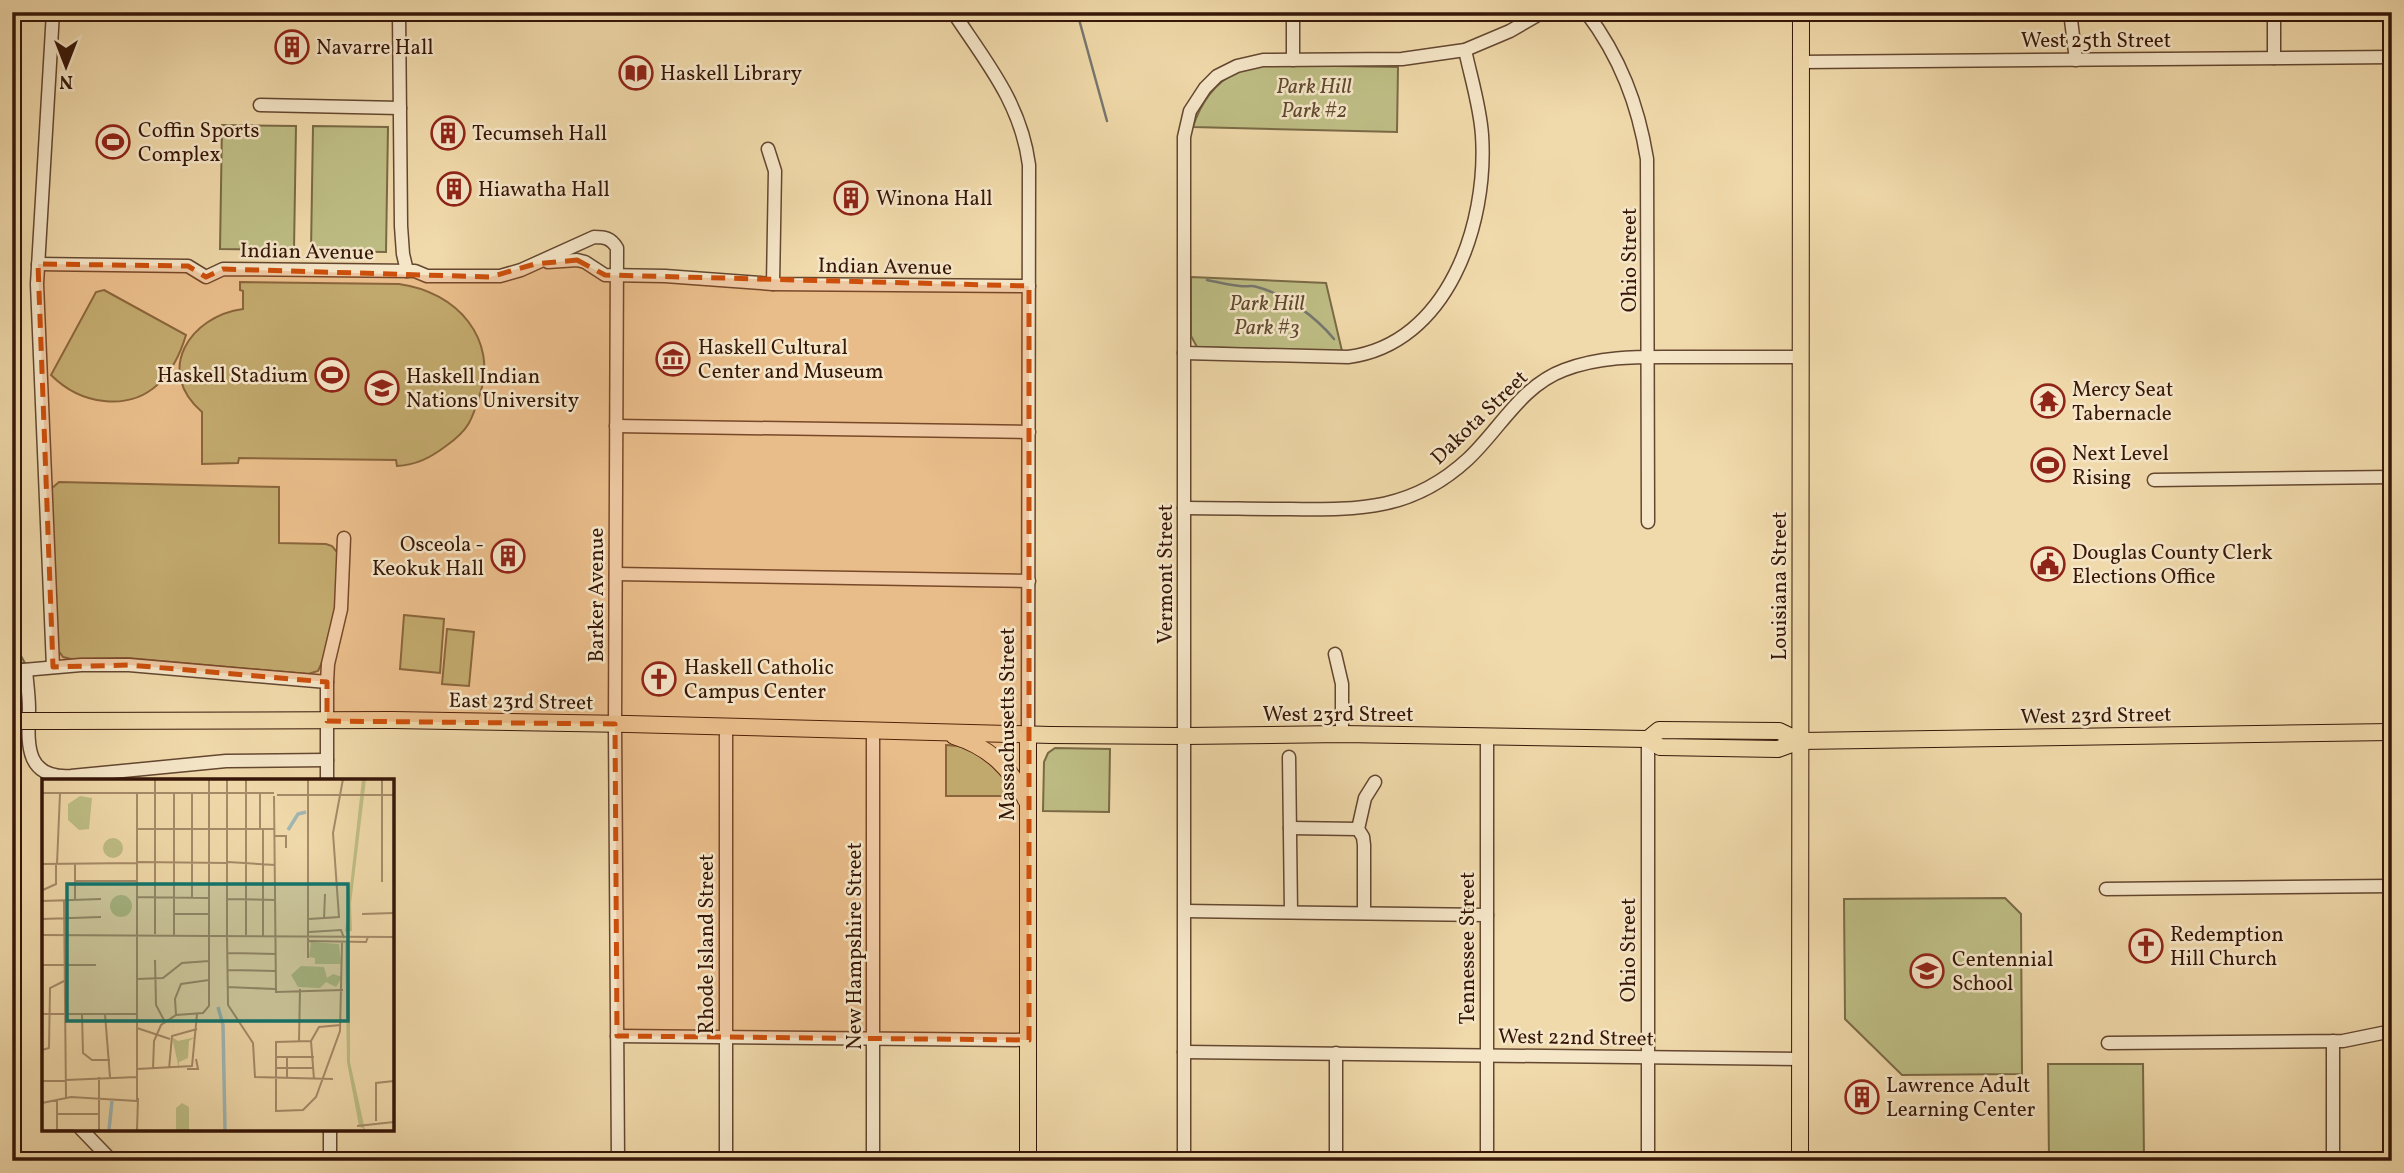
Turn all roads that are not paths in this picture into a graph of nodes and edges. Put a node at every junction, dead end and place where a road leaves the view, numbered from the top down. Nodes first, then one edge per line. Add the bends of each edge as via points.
1 (53, 12) edge
2 (399, 12) edge
3 (953, 12) edge
4 (1293, 12) edge
5 (1543, 12) edge
6 (1586, 12) edge
7 (1801, 12) edge
8 (2070, 12) edge
9 (2274, 12) edge
10 (1465, 50) junction
11 (2392, 57) edge
12 (2274, 58) junction
13 (1293, 60) junction
14 (2076, 60) junction
15 (1800, 62) junction
16 (260, 105) dead end
17 (400, 107) junction
18 (768, 149) dead end
19 (613, 241) joint
20 (37, 264) junction
21 (535, 264) junction
22 (407, 271) junction
23 (617, 275) junction
24 (773, 284) junction
25 (1029, 286) junction
26 (1184, 353) junction
27 (1648, 357) junction
28 (1801, 357) junction
29 (617, 426) junction
30 (1029, 432) junction
31 (2392, 477) edge
32 (2154, 480) dead end
33 (1184, 508) junction
34 (1648, 522) dead end
35 (344, 538) dead end
36 (616, 574) junction
37 (1028, 581) junction
38 (1335, 654) dead end
39 (52, 667) junction
40 (19, 671) edge
41 (327, 682) junction
42 (12, 721) edge
43 (327, 721) junction
44 (615, 724) junction
45 (726, 727) junction
46 (873, 730) junction
47 (942, 732) junction
48 (2392, 733) edge
49 (1028, 734) junction
50 (1342, 734) junction
51 (1184, 736) junction
52 (1487, 736) junction
53 (1648, 739) junction
54 (1800, 741) junction
55 (1289, 757) dead end
56 (327, 760) junction
57 (327, 779) edge
58 (1375, 782) dead end
59 (1028, 804) junction
60 (1290, 828) junction
61 (1358, 829) junction
62 (2392, 886) edge
63 (2106, 889) dead end
64 (1185, 911) junction
65 (1291, 912) junction
66 (1364, 913) junction
67 (1487, 915) junction
68 (2392, 1031) edge
69 (617, 1036) junction
70 (726, 1037) junction
71 (873, 1038) junction
72 (1029, 1040) junction
73 (2333, 1041) junction
74 (2108, 1043) dead end
75 (1184, 1052) junction
76 (1336, 1053) junction
77 (1487, 1055) junction
78 (1648, 1057) junction
79 (1800, 1059) junction
80 (83, 1131) edge
81 (330, 1131) edge
82 (112, 1161) edge
83 (330, 1161) edge
84 (618, 1161) edge
85 (726, 1161) edge
86 (873, 1161) edge
87 (1028, 1161) edge
88 (1184, 1161) edge
89 (1335, 1161) edge
90 (1487, 1161) edge
91 (1648, 1161) edge
92 (1800, 1161) edge
93 (2333, 1161) edge

1 - 20 street
2 - 17 street
3 - 25 street, Massachusetts Street via 1004,90 1023,132 1030,190
4 - 13 street
5 - 10 street, Vermont Street
6 - 27 street, Ohio Street via 1625,75 1643,132 1648,186
7 - 15 main road, Louisiana Street
8 - 14 street
9 - 12 street
10 - 13 street, Vermont Street via 1402,59
10 - 26 street via 1482,135 1480,187 1464,254 1429,315 1403,338 1368,355
11 - 12 street, West 25th Street
12 - 14 street, West 25th Street
13 - 26 street, Vermont Street via 1251,61 1227,70 1205,88 1191,111 1184,137
14 - 15 street, West 25th Street
15 - 28 main road, Louisiana Street
16 - 17 street
17 - 22 street via 401,226
18 - 24 street via 775,171
19 - 21 street, Indian Avenue via 594,237
19 - 23 street, Barker Avenue
20 - 22 street, Indian Avenue via 188,266 206,277 223,269
20 - 39 street
21 - 22 street, Indian Avenue via 490,277 427,276
21 - 23 street, Indian Avenue via 577,260 605,275
23 - 24 street, Indian Avenue
23 - 29 street, Barker Avenue
24 - 25 street, Indian Avenue
25 - 30 street, Massachusetts Street
26 - 33 street, Vermont Street
27 - 28 street, Dakota Street
27 - 33 street, Dakota Street via 1600,359 1548,377 1524,396 1458,468 1429,488 1392,503 1341,510
27 - 34 street, Ohio Street
28 - 54 main road, Louisiana Street
29 - 30 street
29 - 36 street, Barker Avenue
30 - 37 street, Massachusetts Street
31 - 32 street
33 - 51 street, Vermont Street
35 - 41 street via 341,609
36 - 37 street
36 - 44 street, Barker Avenue
37 - 49 street, Massachusetts Street
38 - 50 street via 1341,673
39 - 40 street
39 - 41 street via 129,664
40 - 56 street via 29,692 28,745 34,762 50,775 237,760
41 - 43 street
42 - 43 main road, East 23rd Street, bridge
43 - 44 main road, East 23rd Street
43 - 56 street
44 - 45 main road, East 23rd Street
44 - 69 street, Barker Avenue
45 - 46 main road, East 23rd Street
45 - 70 street, Rhode Island Street
46 - 47 main road, East 23rd Street
46 - 71 street, New Hampshire Street
47 - 49 main road, East 23rd Street
47 - 59 main road via 972,743 1002,762
48 - 54 main road, West 23rd Street
49 - 51 main road, West 23rd Street
49 - 59 main road, Massachusetts Street
50 - 51 main road, West 23rd Street
50 - 52 main road, West 23rd Street
51 - 64 street, Vermont Street
52 - 53 main road, West 23rd Street
52 - 67 street, Tennessee Street
53 - 54 main road, West 23rd Street via 1659,730 1779,731
53 - 78 street, Ohio Street
54 - 79 main road, Louisiana Street
55 - 60 street
56 - 57 street
58 - 61 street via 1365,798
59 - 72 main road, Massachusetts Street
60 - 61 street
60 - 65 street
61 - 66 street via 1364,845
62 - 63 street
64 - 65 street
64 - 75 street, Vermont Street
65 - 66 street
66 - 67 street
67 - 77 street, Tennessee Street
68 - 73 street
69 - 70 street
69 - 84 street, Barker Avenue
70 - 71 street
70 - 85 street, Rhode Island Street
71 - 72 street
71 - 86 street, New Hampshire Street
72 - 87 main road, Massachusetts Street
73 - 74 street
73 - 93 street
75 - 76 street, West 22nd Street
75 - 88 street, Vermont Street
76 - 77 street, West 22nd Street
76 - 89 street
77 - 78 street, West 22nd Street
77 - 90 street, Tennessee Street
78 - 79 street, West 22nd Street
78 - 91 street, Ohio Street
79 - 92 main road, Louisiana Street
80 - 82 street
81 - 83 street

